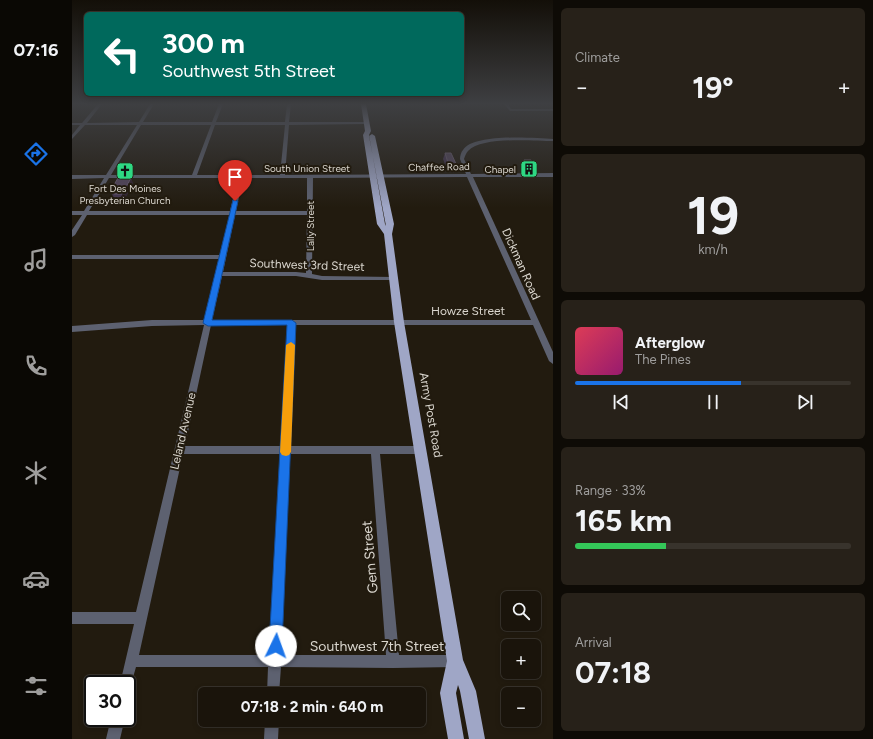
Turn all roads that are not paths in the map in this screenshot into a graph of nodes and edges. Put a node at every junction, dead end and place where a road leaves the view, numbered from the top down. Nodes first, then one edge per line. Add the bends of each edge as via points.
1 (131, 138) edge
2 (208, 138) edge
3 (286, 138) edge
4 (367, 138) edge
5 (373, 138) edge
6 (553, 140) edge
7 (553, 175) edge
8 (470, 176) junction
9 (72, 177) edge
10 (107, 177) junction
11 (194, 177) junction
12 (241, 177) junction
13 (282, 177) junction
14 (310, 177) junction
15 (373, 177) junction
16 (381, 177) junction
17 (72, 213) edge
18 (86, 213) junction
19 (232, 213) junction
20 (310, 213) junction
21 (388, 234) junction
22 (72, 235) edge
23 (72, 257) edge
24 (222, 257) junction
25 (219, 274) junction
26 (309, 276) junction
27 (394, 278) junction
28 (399, 322) junction
29 (536, 322) junction
30 (208, 323) junction
31 (292, 323) junction
32 (72, 329) edge
33 (553, 361) edge
34 (179, 450) junction
35 (286, 450) junction
36 (375, 450) junction
37 (421, 450) junction
38 (72, 618) edge
39 (141, 618) junction
40 (131, 661) junction
41 (275, 661) junction
42 (454, 661) junction
43 (393, 662) junction
44 (128, 675) edge
45 (273, 687) edge
46 (116, 727) edge
47 (272, 727) edge
48 (113, 739) edge
49 (271, 739) edge
50 (456, 739) edge
51 (477, 739) edge

1 - 10 street
2 - 11 street
3 - 13 street
4 - 15 main road, Army Post Road
5 - 16 main road
6 - 8 street, Dickman Road via 493,140 471,145 462,155
7 - 8 street, Chaffee Road
8 - 16 street, Chaffee Road
8 - 29 street, Dickman Road
9 - 10 street, South Union Street
10 - 11 street, South Union Street
10 - 18 street
11 - 12 street, South Union Street
12 - 13 street, South Union Street
12 - 19 street, Leland Avenue
13 - 14 street, South Union Street
14 - 15 street, South Union Street
14 - 20 street, Lally Street
15 - 16 street, Chaffee Road
15 - 21 main road, Army Post Road via 381,224
16 - 21 main road via 390,224
17 - 18 street
18 - 19 street
18 - 22 street
19 - 20 street
19 - 24 street, Leland Avenue
20 - 26 street, Lally Street
21 - 27 main road, Army Post Road
23 - 24 street
24 - 25 street, Leland Avenue
25 - 26 street, Southwest 3rd Street
25 - 30 street, Leland Avenue
26 - 27 street, Southwest 3rd Street
27 - 28 main road, Army Post Road
28 - 29 street, Howze Street
28 - 31 street, Howze Street
28 - 37 main road, Army Post Road
29 - 33 street, Dickman Road
30 - 31 street, Howze Street
30 - 32 street, Howze Street via 140,323
30 - 34 street, Leland Avenue
31 - 35 street
34 - 35 street
34 - 39 street, Leland Avenue
35 - 36 street
35 - 41 street
36 - 37 street
36 - 43 street, Gem Street
37 - 42 main road, Army Post Road
38 - 39 street
39 - 40 street, Leland Avenue
40 - 41 street, Southwest 7th Street
40 - 44 street, Leland Avenue
41 - 43 street, Southwest 7th Street
41 - 45 street
42 - 43 street, Southwest 7th Street
42 - 50 main road, Army Post Road via 448,693
42 - 51 main road, Army Post Road via 468,691
46 - 48 street
47 - 49 street

